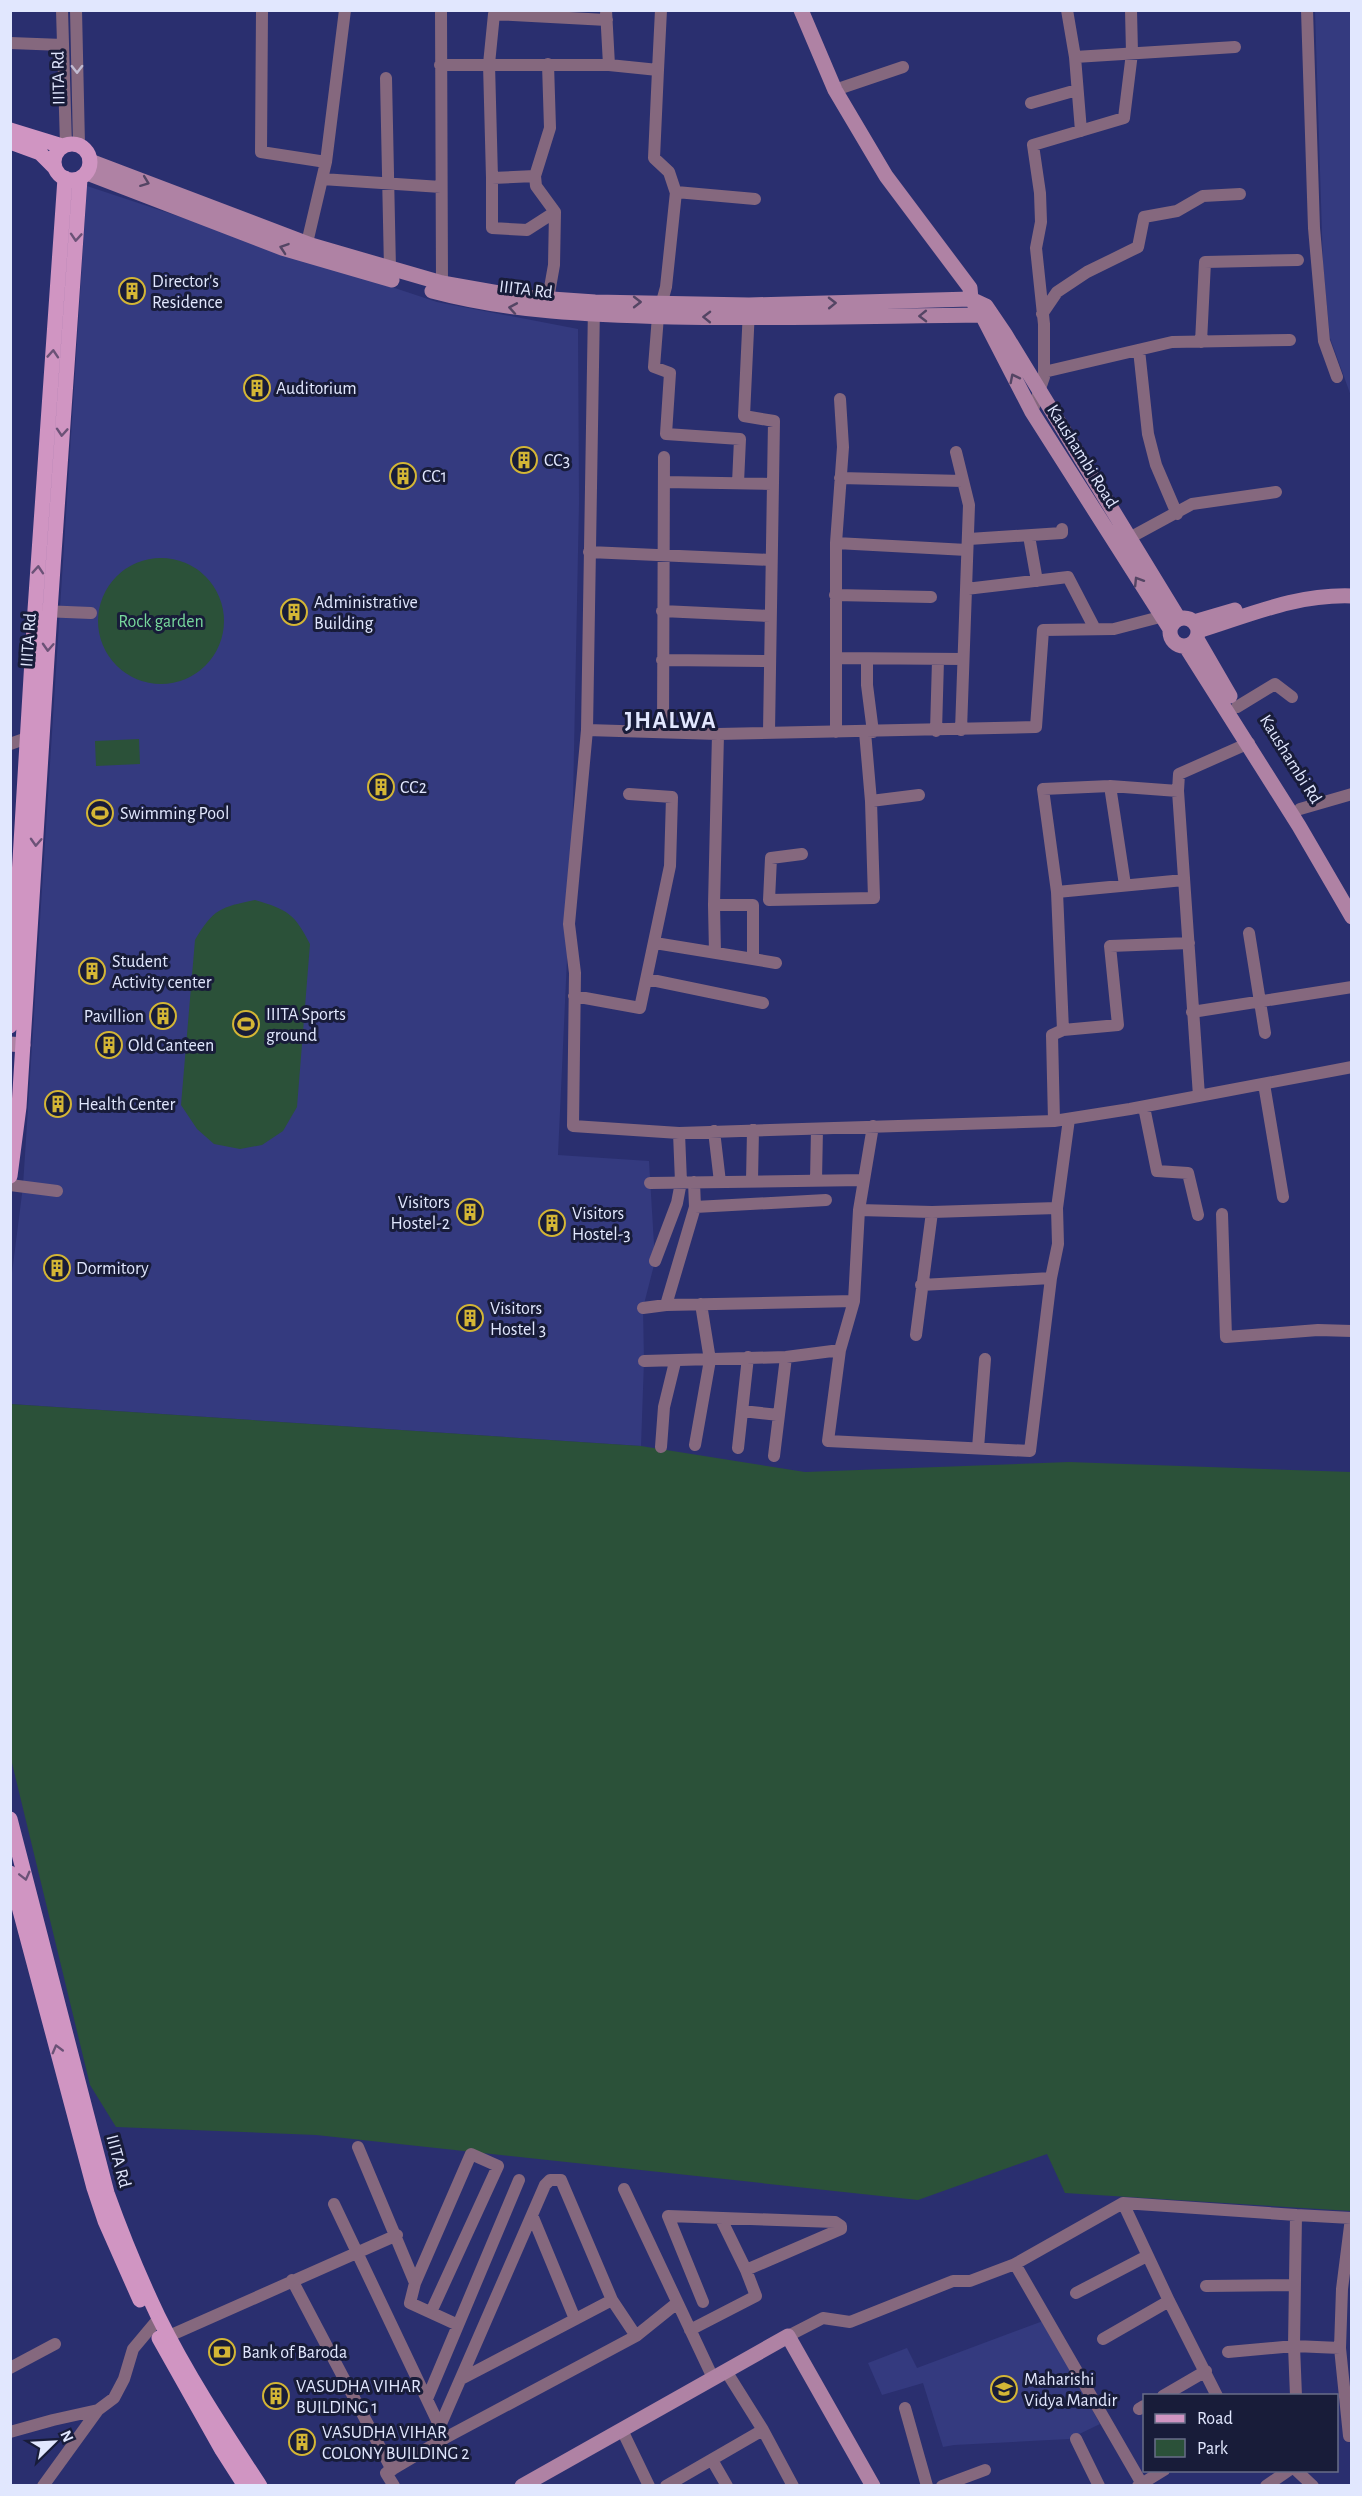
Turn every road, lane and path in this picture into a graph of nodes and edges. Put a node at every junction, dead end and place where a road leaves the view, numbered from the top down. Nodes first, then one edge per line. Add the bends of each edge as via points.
1 (62, 10) edge
2 (76, 10) edge
3 (261, 10) edge
4 (345, 10) edge
5 (441, 10) edge
6 (661, 10) edge
7 (801, 10) edge
8 (1066, 10) edge
9 (1131, 10) edge
10 (1307, 10) edge
11 (606, 16) edge
12 (10, 43) edge
13 (63, 45) junction
14 (1235, 47) dead end
15 (1132, 53) junction
16 (1075, 57) junction
17 (489, 64) junction
18 (548, 64) junction
19 (440, 65) junction
20 (609, 65) junction
21 (903, 67) dead end
22 (658, 70) junction
23 (386, 78) dead end
24 (836, 90) junction
25 (1077, 90) junction
26 (1031, 103) dead end
27 (10, 130) edge
28 (1081, 131) junction
29 (10, 142) edge
30 (69, 145) junction
31 (326, 162) junction
32 (75, 172) junction
33 (535, 176) junction
34 (492, 177) junction
35 (322, 179) junction
36 (388, 183) junction
37 (441, 187) junction
38 (676, 193) junction
39 (1240, 194) dead end
40 (755, 199) dead end
41 (555, 212) junction
42 (307, 243) junction
43 (1298, 260) dead end
44 (390, 269) junction
45 (442, 284) junction
46 (548, 299) junction
47 (971, 299) junction
48 (594, 308) junction
49 (659, 309) junction
50 (748, 311) junction
51 (1042, 314) junction
52 (982, 315) junction
53 (1290, 340) dead end
54 (1201, 342) junction
55 (1139, 350) junction
56 (1044, 372) junction
57 (1337, 377) dead end
58 (1039, 393) junction
59 (840, 399) dead end
60 (1032, 412) junction
61 (956, 452) dead end
62 (664, 457) dead end
63 (840, 478) junction
64 (963, 481) junction
65 (664, 482) junction
66 (738, 483) junction
67 (772, 484) junction
68 (1276, 492) dead end
69 (1178, 514) junction
70 (1062, 529) dead end
71 (968, 533) junction
72 (1029, 536) junction
73 (1123, 542) junction
74 (836, 543) junction
75 (968, 550) junction
76 (589, 552) junction
77 (663, 556) junction
78 (771, 560) junction
79 (1037, 580) junction
80 (966, 590) junction
81 (835, 595) junction
82 (1352, 596) edge
83 (931, 597) dead end
84 (42, 611) junction
85 (662, 611) junction
86 (90, 613) dead end
87 (770, 616) junction
88 (1160, 617) junction
89 (1174, 624) junction
90 (1095, 629) junction
91 (1194, 635) junction
92 (836, 658) junction
93 (867, 659) junction
94 (963, 659) junction
95 (662, 660) junction
96 (938, 660) junction
97 (769, 662) junction
98 (1293, 697) dead end
99 (1237, 707) junction
100 (586, 730) junction
101 (961, 730) junction
102 (663, 731) junction
103 (936, 731) junction
104 (770, 732) junction
105 (836, 732) junction
106 (869, 732) junction
107 (718, 734) junction
108 (32, 743) junction
109 (1249, 743) junction
110 (10, 744) edge
111 (1110, 786) junction
112 (1178, 791) junction
113 (629, 794) dead end
114 (1352, 794) edge
115 (919, 795) dead end
116 (871, 801) junction
117 (1300, 809) junction
118 (802, 854) dead end
119 (1184, 880) junction
120 (1125, 885) junction
121 (1057, 892) junction
122 (1352, 899) edge
123 (20, 903) edge
124 (714, 905) junction
125 (1352, 916) edge
126 (1249, 933) dead end
127 (655, 943) junction
128 (1189, 943) junction
129 (715, 952) junction
130 (753, 959) junction
131 (776, 963) dead end
132 (646, 979) junction
133 (1352, 987) edge
134 (574, 996) junction
135 (1260, 1000) junction
136 (763, 1003) dead end
137 (1192, 1012) junction
138 (10, 1026) edge
139 (1063, 1030) junction
140 (1265, 1032) dead end
141 (17, 1044) edge
142 (1352, 1067) edge
143 (1264, 1083) junction
144 (1199, 1096) junction
145 (1144, 1107) junction
146 (1069, 1119) junction
147 (1054, 1121) junction
148 (873, 1126) junction
149 (817, 1129) junction
150 (753, 1130) junction
151 (714, 1131) junction
152 (680, 1133) junction
153 (10, 1176) edge
154 (752, 1180) junction
155 (816, 1180) junction
156 (864, 1180) junction
157 (687, 1182) junction
158 (720, 1182) junction
159 (650, 1183) dead end
160 (10, 1185) edge
161 (57, 1191) dead end
162 (1283, 1197) dead end
163 (826, 1200) dead end
164 (695, 1208) junction
165 (1057, 1209) junction
166 (859, 1210) junction
167 (932, 1212) junction
168 (1222, 1214) dead end
169 (1198, 1215) dead end
170 (655, 1261) dead end
171 (1051, 1278) junction
172 (921, 1285) junction
173 (854, 1301) junction
174 (701, 1304) junction
175 (666, 1305) junction
176 (643, 1308) dead end
177 (1352, 1331) edge
178 (916, 1335) dead end
179 (840, 1350) junction
180 (748, 1357) junction
181 (786, 1357) junction
182 (985, 1359) dead end
183 (710, 1360) junction
184 (644, 1361) dead end
185 (675, 1362) junction
186 (742, 1411) junction
187 (779, 1415) junction
188 (695, 1445) dead end
189 (661, 1447) dead end
190 (738, 1448) dead end
191 (978, 1448) junction
192 (774, 1456) dead end
193 (10, 1819) edge
194 (10, 1873) edge
195 (358, 2147) dead end
196 (96, 2174) junction
197 (519, 2180) dead end
198 (624, 2189) dead end
199 (1123, 2203) junction
200 (334, 2204) dead end
201 (532, 2215) junction
202 (1296, 2215) junction
203 (1351, 2218) edge
204 (721, 2219) junction
205 (397, 2235) junction
206 (357, 2252) junction
207 (1147, 2256) junction
208 (1015, 2264) junction
209 (746, 2270) junction
210 (292, 2280) junction
211 (415, 2283) junction
212 (1295, 2285) junction
213 (1206, 2286) dead end
214 (1076, 2293) dead end
215 (612, 2300) junction
216 (1169, 2301) junction
217 (703, 2302) dead end
218 (677, 2303) junction
219 (431, 2312) junction
220 (575, 2319) junction
221 (156, 2322) junction
222 (458, 2325) junction
223 (690, 2330) junction
224 (169, 2336) junction
225 (636, 2336) junction
226 (788, 2336) junction
227 (1102, 2339) dead end
228 (55, 2344) dead end
229 (1294, 2346) junction
230 (1340, 2348) junction
231 (1228, 2352) dead end
232 (10, 2368) edge
233 (1206, 2371) junction
234 (720, 2375) junction
235 (461, 2379) junction
236 (1166, 2394) edge
237 (1216, 2394) edge
238 (1296, 2394) edge
239 (427, 2399) junction
240 (905, 2408) dead end
241 (98, 2410) junction
242 (440, 2426) junction
243 (622, 2430) junction
244 (763, 2430) junction
245 (10, 2432) edge
246 (1351, 2437) edge
247 (446, 2438) junction
248 (1076, 2439) dead end
249 (712, 2460) junction
250 (392, 2470) junction
251 (985, 2470) dead end
252 (1161, 2472) edge
253 (1286, 2472) edge
254 (1298, 2472) edge
255 (1140, 2485) edge
256 (43, 2486) edge
257 (245, 2486) edge
258 (260, 2486) edge
259 (394, 2486) edge
260 (522, 2486) edge
261 (649, 2486) edge
262 (666, 2486) edge
263 (727, 2486) edge
264 (793, 2486) edge
265 (873, 2486) edge
266 (927, 2486) edge
267 (942, 2486) edge
268 (1099, 2486) edge
269 (1266, 2486) edge
270 (1313, 2486) edge

1 - 13 street, IIITA Rd
2 -> 30 street, IIITA Rd
3 - 31 street via 261,152
4 - 31 street
5 - 19 street
6 - 22 street
7 - 24 main road, Kaushambi Road
8 - 16 street
9 - 15 street
10 - 57 street via 1314,228 1324,341
11 - 17 street via 494,14
11 - 20 street
12 - 13 street
13 - 30 street, IIITA Rd
14 - 15 street
15 - 16 street
15 - 28 street via 1124,118
16 - 25 street
17 - 18 street
17 - 19 street
17 - 34 street
18 - 20 street
18 - 33 street via 550,128
19 - 37 street
20 - 22 street
21 - 24 street
22 - 38 street via 654,158 669,172
23 - 36 street
24 - 47 main road, Kaushambi Road via 886,176 970,288
25 - 26 street
25 - 28 street
27 - 30 main road
28 - 51 street via 1033,145 1041,193 1036,248
29 - 32 main road
30 - 32 main road via 55,156
30 - 32 main road via 88,153
31 - 35 street
32 -> 42 main road, IIITA Rd
48 -> 32 main road, IIITA Rd via 523,309 471,300 282,248
32 - 84 main road, IIITA Rd
33 - 34 street
33 - 41 street via 536,186
34 - 41 street via 492,228 527,230
35 - 36 street
35 - 42 street
36 - 37 street
36 - 44 street
37 - 45 street
38 - 40 street
38 - 49 street via 666,287
39 - 51 street via 1203,196 1177,211 1144,217 1138,247 1057,292
41 - 46 street via 554,265
42 - 44 main road, IIITA Rd
43 - 54 street via 1205,262
44 - 45 main road, IIITA Rd
45 - 46 main road, IIITA Rd
46 - 48 main road, IIITA Rd
50 -> 47 main road, IIITA Rd
47 - 52 main road, Kaushambi Road
47 - 58 main road via 986,306
48 - 49 main road, IIITA Rd
48 - 76 street
49 - 50 main road, IIITA Rd
49 - 66 street via 654,368 670,373 666,434 740,439
52 -> 50 main road, IIITA Rd
50 - 67 street via 744,416 774,421
51 - 56 street
60 -> 52 main road, Kaushambi Road
53 - 54 street
54 - 55 street via 1172,342
55 - 56 street
55 - 69 street via 1148,434 1156,465
56 - 58 street
58 - 60 street
58 - 73 main road
59 - 63 street
60 - 73 main road, Kaushambi Road
61 - 64 street
62 - 65 street
63 - 64 street
63 - 74 street
64 - 71 street via 969,505
65 - 66 street
65 - 77 street
66 - 67 street
67 - 78 street
68 - 69 street via 1192,504
69 - 73 street
70 - 72 street via 1062,533
71 - 72 street via 969,539
71 - 75 street
72 - 79 street
88 -> 73 main road, Kaushambi Road
73 - 89 main road
74 - 75 street
74 - 81 street
75 - 80 street
76 - 77 street
76 - 100 street
77 - 78 street
77 - 85 street
78 - 87 street
79 - 80 street
79 - 90 street via 1068,577
80 - 94 street
81 - 83 street
81 - 92 street
82 - 91 main road via 1231,610
84 - 86 street
84 - 108 main road, IIITA Rd
85 - 87 street
85 - 95 street
87 - 97 street
88 - 89 main road, Kaushambi Road
88 - 90 street via 1114,629
89 - 91 main road via 1185,618
89 - 91 main road via 1172,641 1179,646
90 - 101 street via 1043,630 1036,727
91 - 99 main road, Kaushambi Rd
91 - 109 main road
92 - 93 street
92 - 105 street
93 - 96 street
93 - 106 street
94 - 96 street
94 - 101 street
95 - 97 street
95 - 102 street
96 - 103 street
97 - 104 street
98 - 99 street via 1275,684
99 - 117 main road, Kaushambi Rd
100 - 102 street
100 - 134 street via 569,924
101 - 103 street
102 - 107 street
103 - 106 street
104 - 105 street
104 - 107 street
105 - 106 street
106 - 116 street
107 - 124 street
108 - 110 street
108 - 123 main road, IIITA Rd
109 - 112 street via 1179,774
109 - 125 main road
111 - 112 street
111 - 120 street
111 - 121 street via 1043,789
112 - 119 street
113 - 127 street via 672,797 670,866
114 - 117 street
115 - 116 street
116 - 118 street via 874,898 769,900 771,858
117 - 122 main road, Kaushambi Rd
119 - 120 street
119 - 128 street
120 - 121 street
121 - 139 street
123 - 138 main road, IIITA Rd
123 - 141 main road, IIITA Rd
124 - 129 street
124 - 130 street via 753,906
126 - 135 street
127 - 129 street
127 - 132 street
128 - 137 street
128 - 139 street via 1110,946 1118,1025
129 - 130 street
130 - 131 street
132 - 134 street via 640,1008
132 - 136 street
133 - 135 street
134 - 152 street via 573,1126
135 - 137 street
135 - 140 street
137 - 144 street
139 - 147 street via 1052,1035
141 - 153 main road, IIITA Rd via 20,1107
142 - 143 street
143 - 144 street
143 - 162 street
144 - 145 street
145 - 146 street
145 - 169 street via 1157,1171 1188,1173
146 - 147 street
146 - 165 street
147 - 148 street
148 - 149 street
148 - 156 street
149 - 150 street
149 - 155 street
150 - 151 street
150 - 154 street
151 - 152 street
151 - 158 street
152 - 157 street
154 - 155 street
154 - 158 street
155 - 156 street
156 - 166 street
157 - 158 street
157 - 159 street
157 - 164 street
157 - 170 street
160 - 161 street
163 - 164 street
164 - 175 street
165 - 167 street
165 - 171 street via 1058,1244
166 - 167 street
166 - 173 street
167 - 172 street
168 - 177 street via 1226,1337
171 - 172 street
171 - 191 street via 1030,1451
172 - 178 street
173 - 174 street
173 - 179 street
174 - 175 street
174 - 183 street
175 - 176 street
179 - 181 street
179 - 191 street via 828,1441
180 - 181 street
180 - 183 street
180 - 186 street
181 - 187 street
182 - 191 street
183 - 185 street
183 - 188 street
184 - 185 street
185 - 189 street via 664,1407
186 - 187 street
186 - 190 street
187 - 192 street
193 -> 196 main road, IIITA Rd
196 -> 194 main road, IIITA Rd
195 - 205 street
196 - 221 main road, IIITA Rd via 105,2221
197 - 222 street
198 - 218 street
199 - 202 street
199 - 207 street
199 - 208 street
200 - 206 street
201 - 215 street via 545,2185 550,2180 561,2180
201 - 220 street
201 - 235 street
202 - 203 street
202 - 212 street
203 - 230 street
204 - 209 street
204 - 209 street via 836,2222 841,2226
204 - 217 street via 668,2216
205 - 206 street
205 - 211 street
206 - 210 street
206 - 239 street
207 - 214 street
207 - 216 street
208 - 226 street via 970,2281 953,2281 850,2322 823,2318
208 - 255 street
209 - 223 street via 756,2296
210 - 224 street
210 - 250 street
211 - 219 street via 410,2303
211 - 219 street via 471,2154 498,2166
212 - 213 street
212 - 229 street
215 - 220 street
215 - 225 street
216 - 227 street
216 - 233 street
218 - 223 street
218 - 225 street
219 - 222 street
220 - 235 street
221 - 224 main road, IIITA Rd
221 - 241 street via 133,2349 114,2398
221 - 257 main road, IIITA Rd via 222,2450
222 - 239 street
223 - 234 street
224 - 258 main road, IIITA Rd
225 - 247 street
226 - 234 main road
226 - 265 main road
228 - 232 street
229 - 230 street
229 - 231 street
229 - 238 street
230 - 246 street
233 - 236 street
233 - 237 street
234 - 243 main road
234 - 244 street
235 - 242 street
239 - 242 street
240 - 266 street
241 - 245 street
241 - 256 street
242 - 247 street
243 - 260 main road
243 - 261 street
244 - 249 street
244 - 264 street
247 - 250 street
248 - 268 street
249 - 262 street
249 - 263 street
250 - 259 street via 386,2473
251 - 267 street
252 - 255 street
253 - 269 street
254 - 270 street

